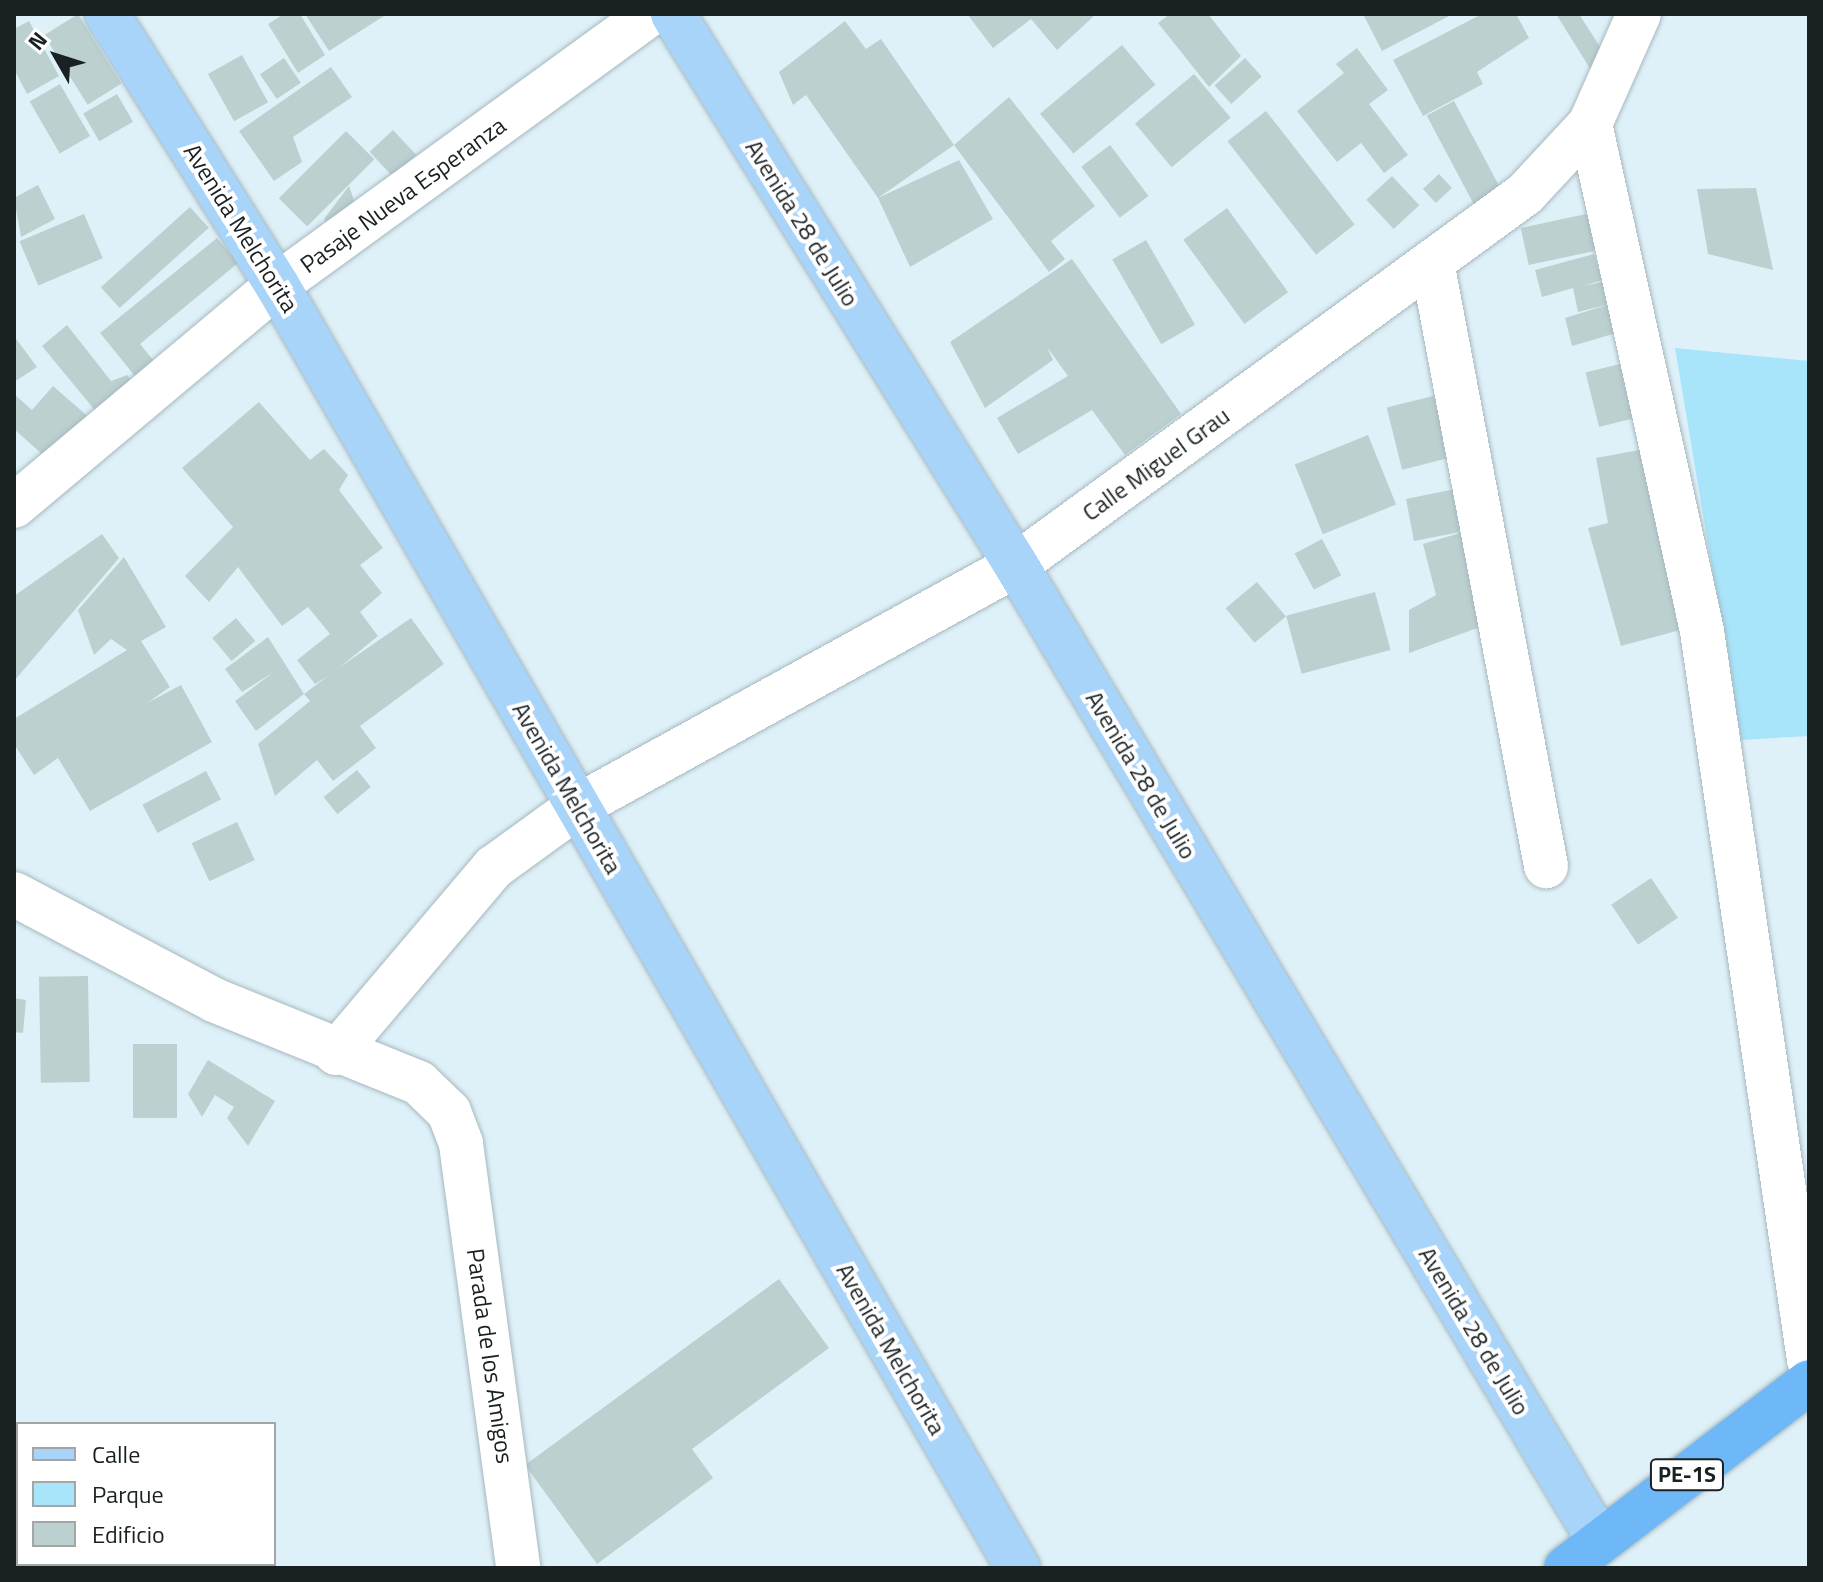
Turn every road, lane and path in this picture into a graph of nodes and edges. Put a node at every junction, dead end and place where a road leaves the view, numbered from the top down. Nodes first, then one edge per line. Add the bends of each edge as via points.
1 (107, 14) edge
2 (650, 14) edge
3 (673, 14) edge
4 (1639, 14) edge
5 (1590, 124) junction
6 (1432, 262) junction
7 (277, 285) junction
8 (14, 506) edge
9 (1016, 565) junction
10 (578, 806) junction
11 (1546, 866) dead end
12 (14, 894) edge
13 (336, 1053) junction
14 (1809, 1360) edge
15 (1809, 1382) edge
16 (1600, 1542) junction
17 (518, 1568) edge
18 (1018, 1568) edge
19 (1566, 1568) edge

1 - 7 main road, Avenida Melchorita
2 - 7 street, Pasaje Nueva Esperanza
3 - 9 main road, Avenida 28 de Julio
4 - 5 street, Calle Miguel Grau
5 - 6 street, Calle Miguel Grau via 1525,194
5 - 14 street via 1702,631
6 - 9 street, Calle Miguel Grau
6 - 11 street
7 - 8 street, Pasaje Nueva Esperanza
7 - 10 main road, Avenida Melchorita
9 - 10 street, Calle Miguel Grau
9 - 16 main road, Avenida 28 de Julio
10 - 13 street, Calle Miguel Grau via 494,867
10 - 18 main road, Avenida Melchorita
12 - 13 street, Parada de los Amigos via 214,1000
13 - 17 street, Parada de los Amigos via 419,1083 449,1112 461,1144
15 - 16 highway, PE-1S
16 - 19 highway, PE-1S

